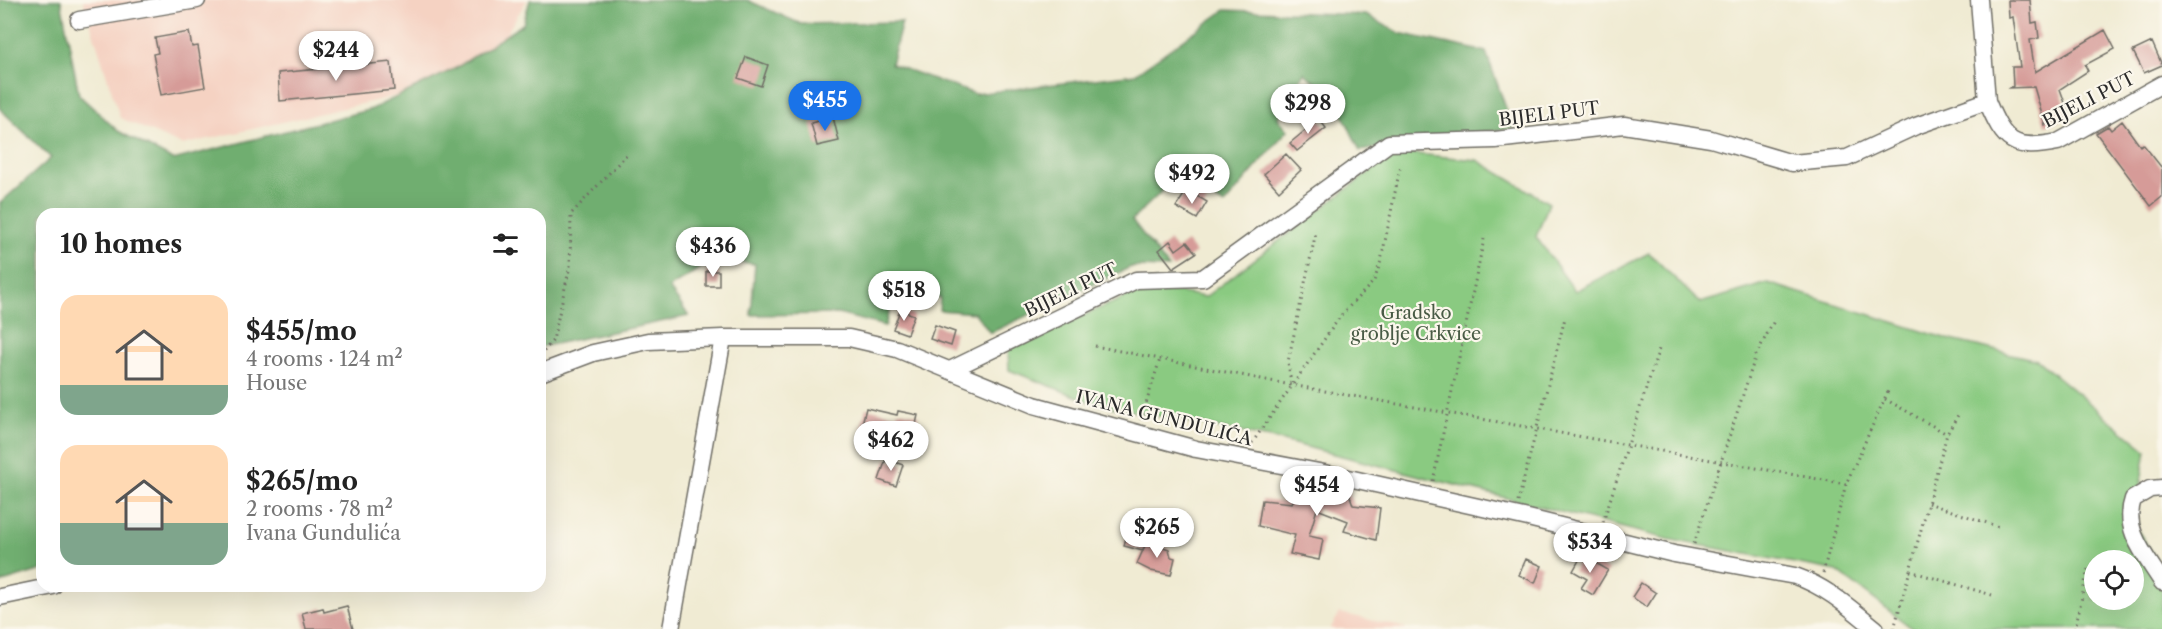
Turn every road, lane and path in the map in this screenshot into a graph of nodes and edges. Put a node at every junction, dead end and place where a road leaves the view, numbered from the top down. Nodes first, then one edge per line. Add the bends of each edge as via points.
1 (197, 0) edge
2 (1979, 0) edge
3 (79, 20) dead end
4 (2162, 84) edge
5 (1987, 101) junction
6 (628, 153) dead end
7 (1400, 168) dead end
8 (1316, 232) dead end
9 (1484, 239) dead end
10 (1565, 318) dead end
11 (1774, 321) dead end
12 (723, 338) junction
13 (1095, 346) dead end
14 (546, 349) edge
15 (1659, 349) dead end
16 (1160, 358) junction
17 (950, 370) junction
18 (546, 372) edge
19 (1291, 385) junction
20 (1889, 389) dead end
21 (1884, 399) junction
22 (1447, 412) junction
23 (1958, 415) dead end
24 (1537, 428) junction
25 (1137, 434) junction
26 (1947, 434) junction
27 (1628, 444) junction
28 (1242, 458) junction
29 (1721, 461) junction
30 (1846, 484) junction
31 (2162, 488) edge
32 (1429, 498) junction
33 (1928, 503) junction
34 (1515, 516) junction
35 (1999, 527) dead end
36 (1598, 536) junction
37 (1689, 557) junction
38 (1910, 571) junction
39 (2162, 582) edge
40 (1820, 586) junction
41 (2084, 587) edge
42 (36, 590) edge
43 (1992, 596) dead end
44 (0, 597) edge
45 (671, 629) edge
46 (1876, 629) edge
47 (1894, 629) edge
48 (2075, 629) edge

1 - 3 street
2 - 5 street
4 - 5 street, BIJELI PUT via 2058,142 2042,145 2019,145 2004,136
5 - 17 street, BIJELI PUT via 1916,126 1847,158 1792,163 1712,139 1624,125 1495,140 1389,143 1203,278 1136,280
6 - 14 path via 571,214 568,277 553,340
7 - 19 path via 1374,281 1342,314
8 - 19 path via 1288,362
9 - 22 path
10 - 24 path
11 - 29 path via 1756,355
12 - 17 street, IVANA GUNDULIĆA via 849,338 897,349
12 - 18 street, IVANA GUNDULIĆA via 648,341 593,353
12 - 45 street
13 - 16 path
15 - 27 path
16 - 19 path
16 - 25 path
17 - 25 street, IVANA GUNDULIĆA via 1034,405
19 - 22 path
19 - 28 path
20 - 21 path
21 - 26 path
21 - 30 path
22 - 24 path
22 - 32 path
23 - 26 path
24 - 27 path
24 - 34 path
25 - 28 street, IVANA GUNDULIĆA
26 - 33 path
27 - 29 path
27 - 36 path
28 - 32 street, IVANA GUNDULIĆA
29 - 30 path
29 - 37 path
30 - 40 path
31 - 39 street via 2133,498 2130,528
32 - 34 street, IVANA GUNDULIĆA
33 - 35 path
33 - 38 path
34 - 36 street, IVANA GUNDULIĆA
36 - 37 street, IVANA GUNDULIĆA
37 - 40 street, IVANA GUNDULIĆA via 1796,576
38 - 43 path
38 - 47 path
40 - 46 street, IVANA GUNDULIĆA
41 - 48 path
42 - 44 street

